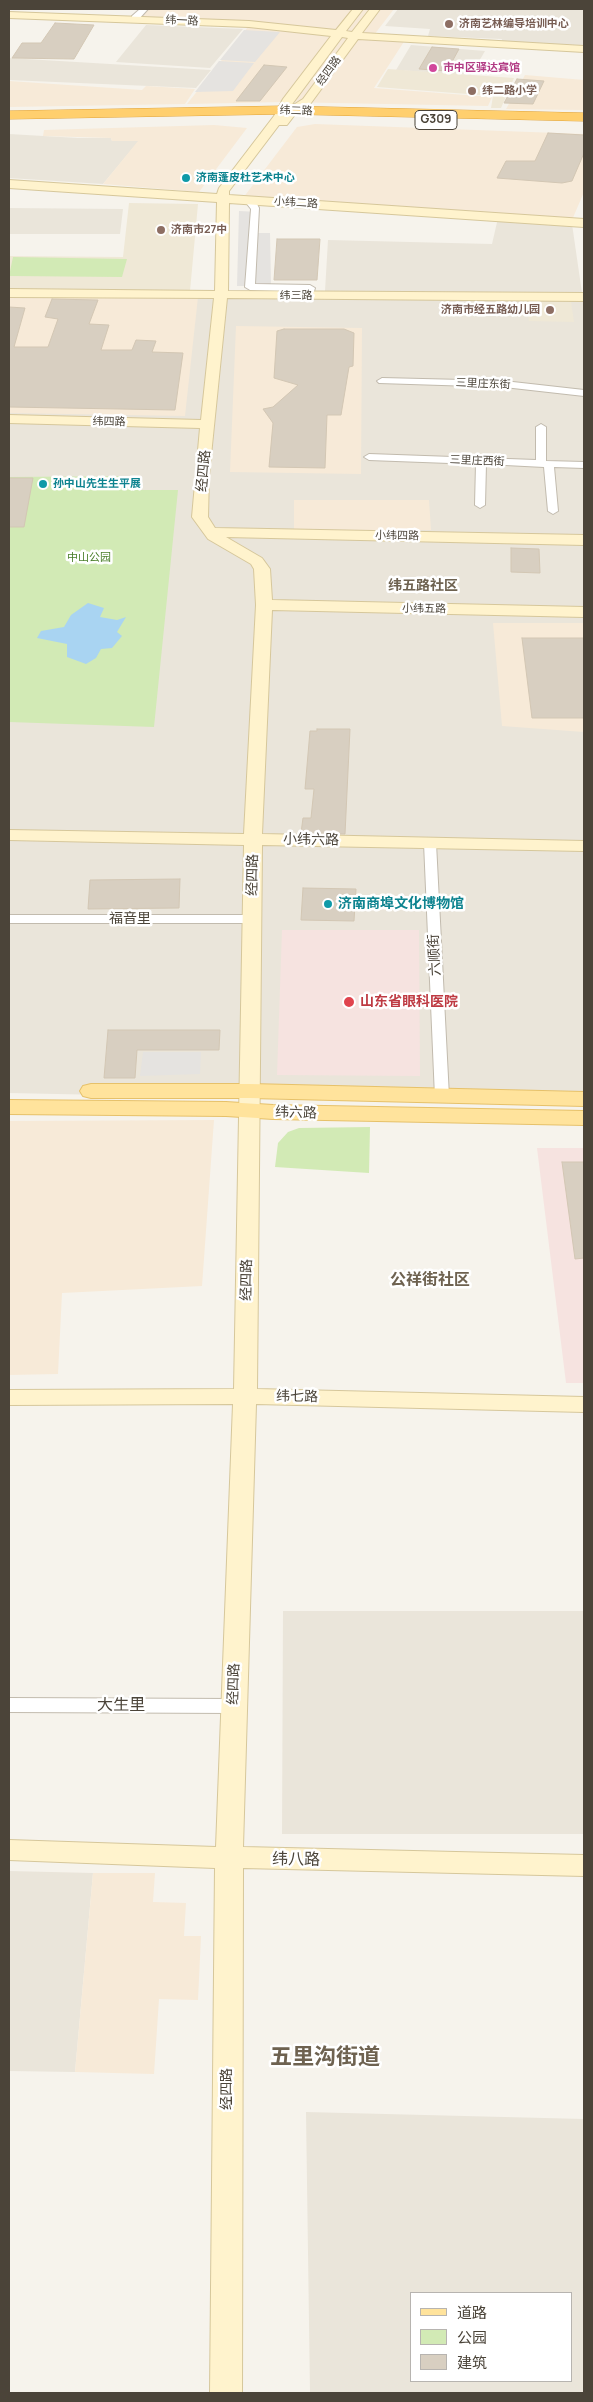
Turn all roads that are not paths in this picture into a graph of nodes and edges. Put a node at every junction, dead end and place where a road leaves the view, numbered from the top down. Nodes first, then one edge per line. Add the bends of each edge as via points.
1 (144, 9) edge
2 (358, 9) edge
3 (375, 9) edge
4 (9, 17) edge
5 (135, 18) junction
6 (338, 34) junction
7 (355, 36) junction
8 (584, 49) edge
9 (286, 114) junction
10 (9, 115) edge
11 (584, 116) edge
12 (9, 122) edge
13 (584, 124) edge
14 (9, 184) edge
15 (222, 198) junction
16 (251, 200) junction
17 (584, 223) edge
18 (9, 293) edge
19 (221, 295) junction
20 (309, 296) junction
21 (584, 297) edge
22 (382, 381) dead end
23 (584, 393) edge
24 (9, 419) edge
25 (208, 424) junction
26 (541, 427) dead end
27 (369, 456) dead end
28 (481, 461) junction
29 (545, 463) junction
30 (584, 465) edge
31 (480, 505) dead end
32 (553, 510) dead end
33 (210, 532) junction
34 (584, 540) edge
35 (264, 604) junction
36 (584, 612) edge
37 (9, 835) edge
38 (253, 839) junction
39 (430, 843) junction
40 (584, 846) edge
41 (9, 919) edge
42 (252, 919) junction
43 (9, 1091) edge
44 (442, 1097) junction
45 (584, 1099) edge
46 (249, 1101) junction
47 (9, 1106) edge
48 (584, 1118) edge
49 (245, 1396) junction
50 (9, 1397) edge
51 (584, 1405) edge
52 (9, 1705) edge
53 (233, 1706) junction
54 (9, 1850) edge
55 (229, 1858) junction
56 (584, 1866) edge
57 (226, 2393) edge

1 - 5 street
2 - 6 main road, 经四路
3 - 7 main road, 经四路
4 - 5 main road, 纬一路
4 - 6 main road, 纬一路 via 245,26
5 - 6 main road, 纬一路 via 249,24
6 - 7 main road, 纬一路
6 - 9 main road, 经四路 via 287,100
7 - 8 main road, 纬一路
7 - 9 main road, 经四路 via 307,101
9 - 10 highway, 纬二路 / G309
9 - 11 highway, 纬二路 / G309
9 - 12 highway, 纬二路 / G309
9 - 13 highway, 纬二路 / G309
9 - 15 main road, 经四路 via 230,193
14 - 15 main road, 小纬二路
15 - 16 main road, 小纬二路
15 - 19 main road, 经四路
16 - 17 main road, 小纬二路
16 - 20 street via 255,208 250,287 310,288
18 - 19 main road, 纬三路
19 - 20 main road, 纬三路
19 - 25 main road, 经四路
20 - 21 main road, 纬三路
22 - 23 street, 三里庄东街 via 504,384
24 - 25 main road, 纬四路
25 - 33 main road, 经四路 via 200,517
26 - 29 street
27 - 28 street, 三里庄西街
28 - 29 street, 三里庄西街
28 - 31 street
29 - 30 street, 三里庄西街
29 - 32 street
33 - 34 main road, 小纬四路
33 - 35 main road, 经四路 via 228,546 258,561 262,569
35 - 36 main road, 小纬五路
35 - 38 main road, 经四路
37 - 38 main road, 小纬六路
38 - 39 main road, 小纬六路
38 - 42 main road, 经四路
39 - 40 main road, 小纬六路
39 - 44 street, 六顺街
41 - 42 street, 福音里
42 - 46 main road, 经四路
43 - 46 main road, 纬六路
44 - 45 main road, 纬六路
44 - 46 main road, 纬六路
46 - 47 main road, 纬六路
46 - 48 main road, 纬六路
46 - 49 main road, 经四路
49 - 50 main road, 纬七路
49 - 51 main road, 纬七路
49 - 53 main road, 经四路
52 - 53 street, 大生里
53 - 55 main road, 经四路
54 - 55 main road, 纬八路
55 - 56 main road, 纬八路
55 - 57 main road, 经四路

